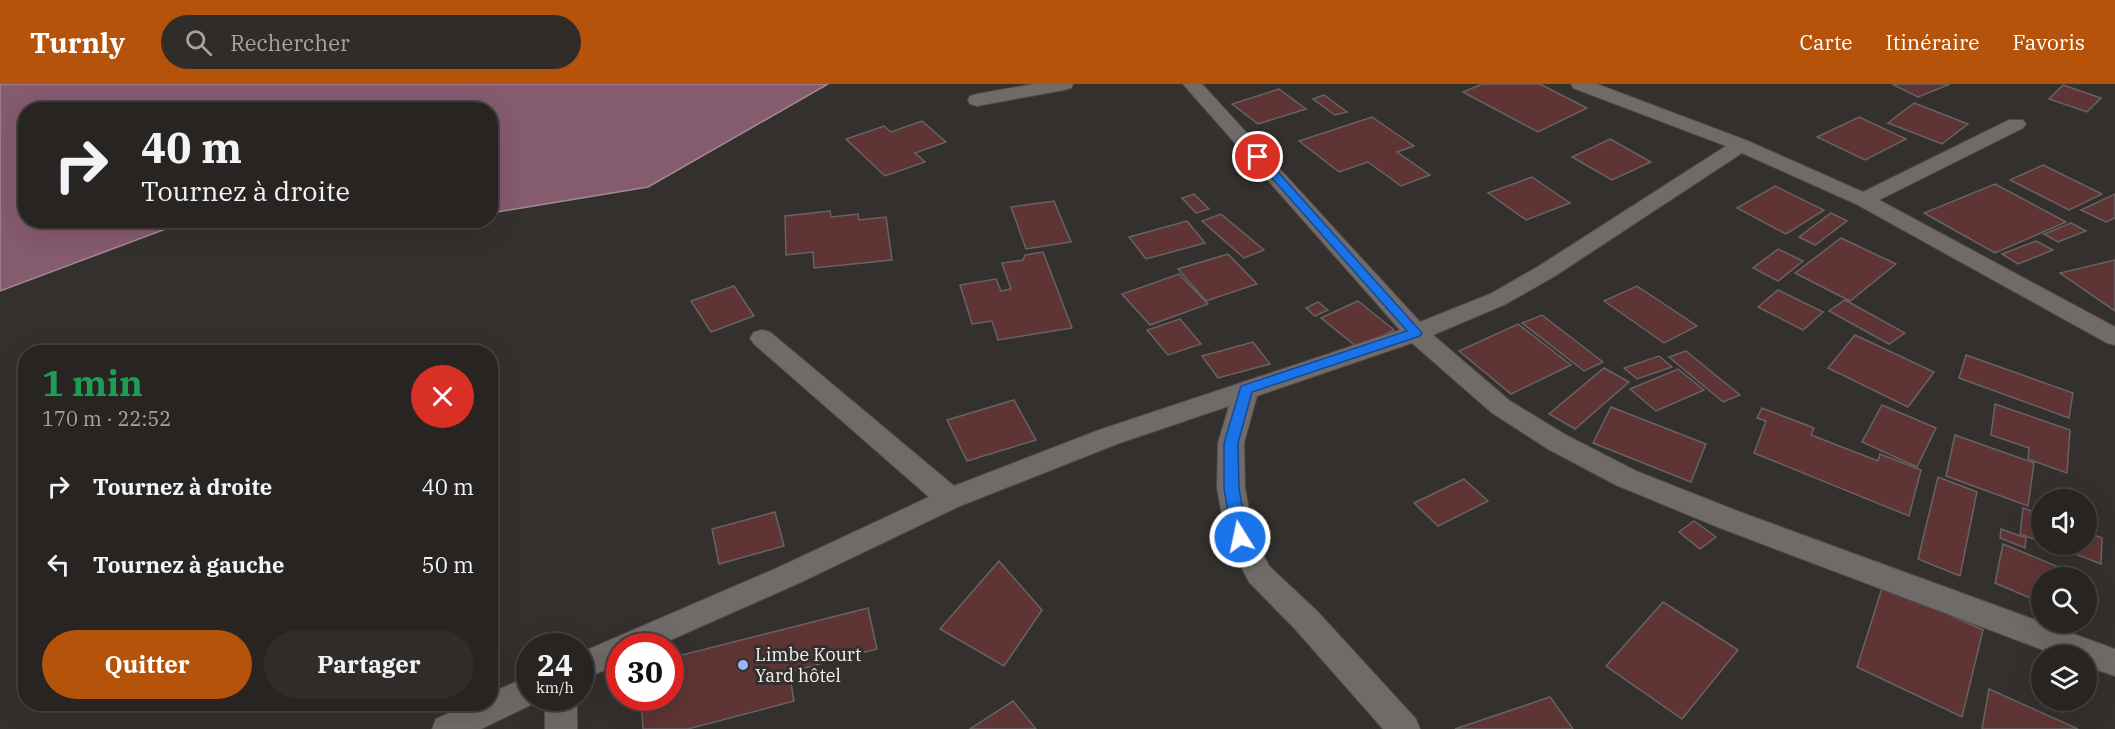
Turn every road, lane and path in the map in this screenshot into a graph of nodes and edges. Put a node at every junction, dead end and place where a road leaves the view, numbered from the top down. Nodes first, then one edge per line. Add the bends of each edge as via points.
1 (1064, 84) edge
2 (1192, 84) edge
3 (1580, 84) edge
4 (977, 100) dead end
5 (2016, 124) dead end
6 (1741, 146) junction
7 (1863, 200) junction
8 (1416, 333) junction
9 (2115, 337) edge
10 (762, 338) dead end
11 (1246, 389) junction
12 (950, 499) junction
13 (656, 633) edge
14 (2115, 663) edge
15 (516, 697) edge
16 (498, 705) edge
17 (486, 711) edge
18 (561, 711) edge
19 (448, 729) edge
20 (561, 729) edge
21 (1404, 729) edge

1 - 4 street
2 - 8 street
3 - 6 street
5 - 7 street
6 - 7 street
6 - 8 street via 1547,271 1498,299
7 - 9 street
8 - 11 street
8 - 14 street via 1501,407 1626,478
10 - 12 street
11 - 12 street via 1108,437
11 - 21 street via 1231,443 1231,488 1240,537 1259,574
12 - 13 street
15 - 16 street
17 - 19 street
18 - 20 street

